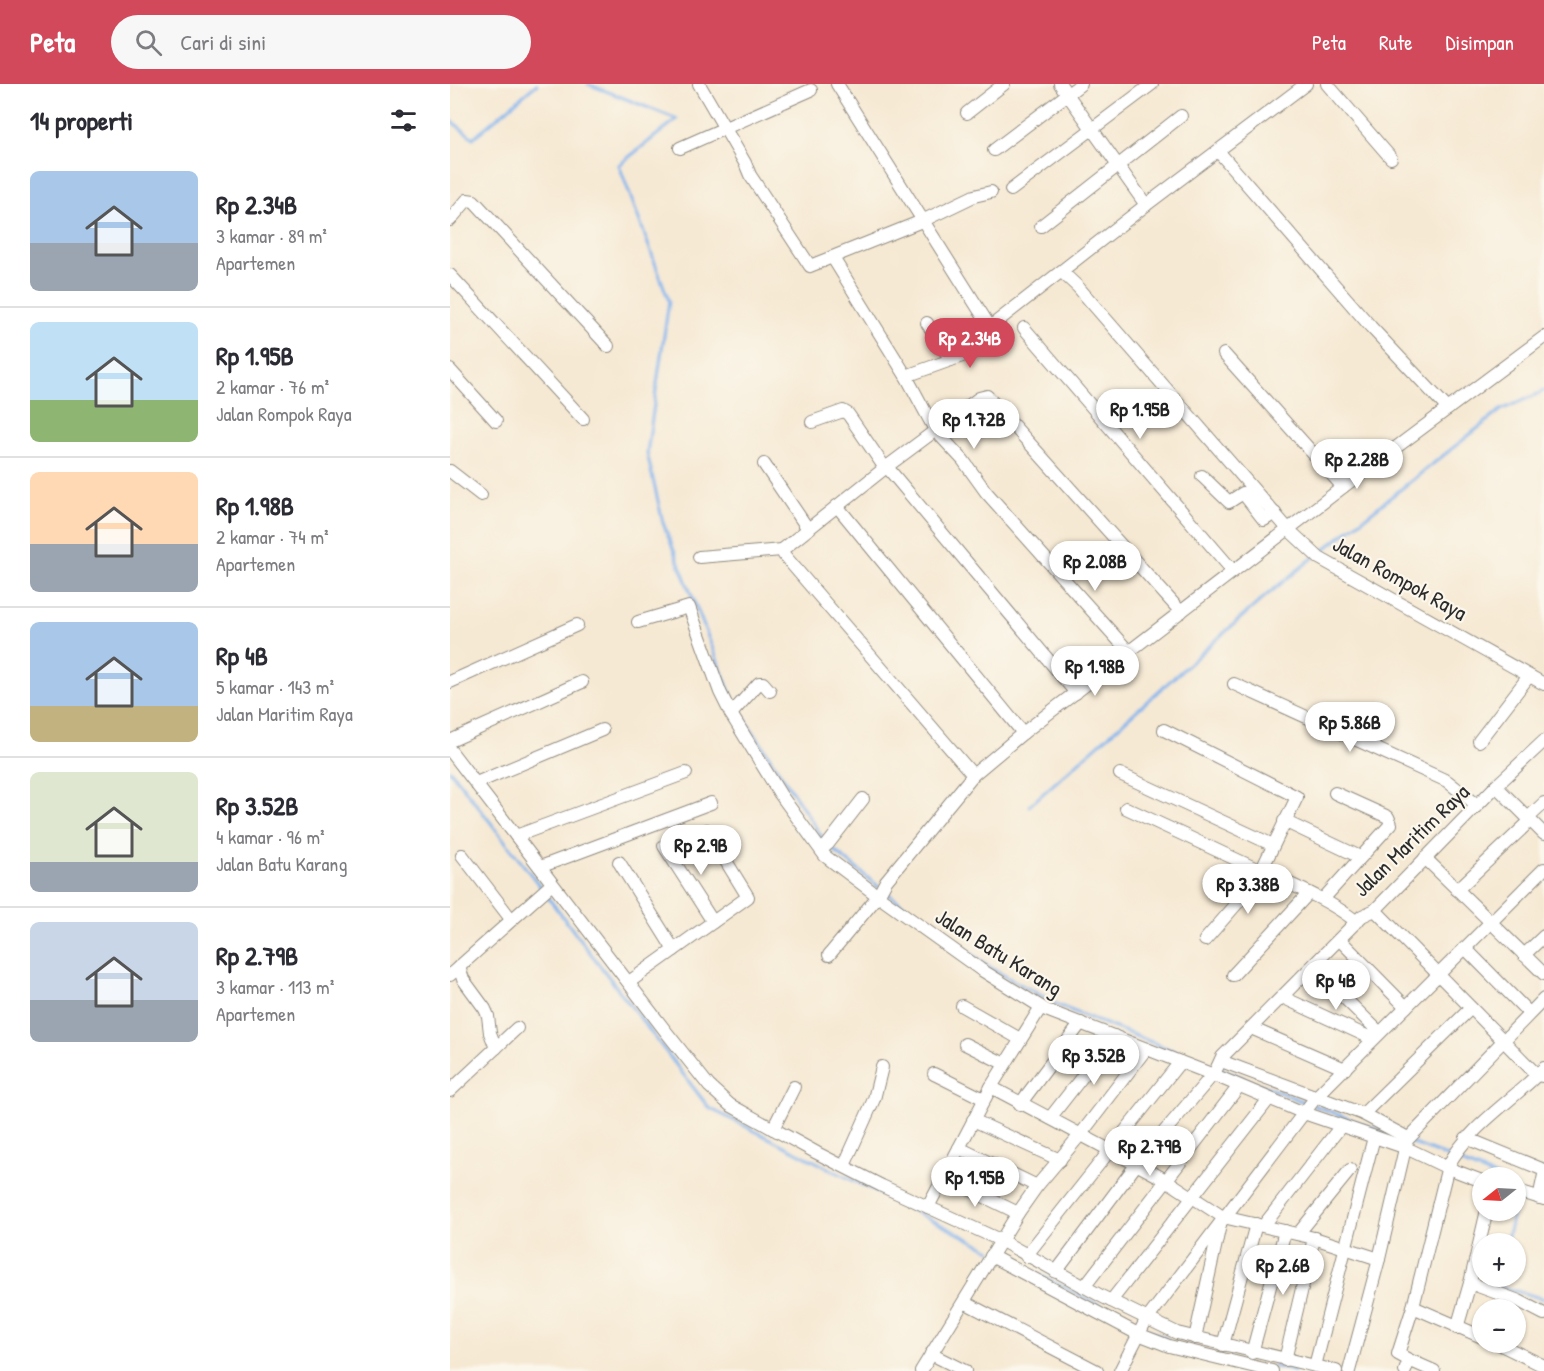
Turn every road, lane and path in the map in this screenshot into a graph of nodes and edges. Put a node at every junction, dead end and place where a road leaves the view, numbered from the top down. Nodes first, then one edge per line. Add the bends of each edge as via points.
1 (699, 84) edge
2 (837, 84) edge
3 (1004, 84) edge
4 (1081, 84) edge
5 (1152, 84) edge
6 (1306, 84) edge
7 (1327, 84) edge
8 (1064, 89) edge
9 (811, 90) dead end
10 (967, 112) dead end
11 (1180, 116) dead end
12 (724, 127) junction
13 (1092, 129) junction
14 (680, 148) dead end
15 (994, 150) dead end
16 (1218, 151) junction
17 (1391, 158) dead end
18 (1118, 165) junction
19 (1011, 189) dead end
20 (991, 192) dead end
21 (1146, 205) junction
22 (450, 220) edge
23 (922, 221) junction
24 (1041, 226) dead end
25 (833, 258) junction
26 (1062, 272) junction
27 (450, 275) edge
28 (927, 323) dead end
29 (990, 327) junction
30 (1024, 328) dead end
31 (1544, 337) edge
32 (608, 346) dead end
33 (1224, 354) dead end
34 (951, 360) junction
35 (450, 370) edge
36 (906, 376) junction
37 (1448, 409) junction
38 (583, 419) dead end
39 (495, 422) dead end
40 (812, 422) dead end
41 (935, 430) junction
42 (764, 464) dead end
43 (886, 467) junction
44 (450, 471) edge
45 (1202, 476) dead end
46 (1342, 487) junction
47 (482, 495) dead end
48 (837, 506) junction
49 (1275, 513) junction
50 (808, 529) junction
51 (1288, 529) junction
52 (782, 550) junction
53 (699, 557) dead end
54 (1233, 571) junction
55 (1181, 612) junction
56 (638, 622) dead end
57 (577, 625) dead end
58 (1129, 652) junction
59 (1529, 676) junction
60 (450, 682) edge
61 (582, 682) dead end
62 (1234, 684) dead end
63 (1544, 684) edge
64 (770, 691) dead end
65 (1076, 693) junction
66 (736, 710) junction
67 (602, 730) dead end
68 (1164, 730) dead end
69 (1023, 733) junction
70 (450, 741) edge
71 (1479, 741) dead end
72 (1544, 741) edge
73 (450, 750) edge
74 (686, 773) dead end
75 (1120, 774) dead end
76 (973, 775) junction
77 (476, 783) junction
78 (1496, 786) junction
79 (1335, 792) dead end
80 (863, 799) dead end
81 (1544, 802) edge
82 (711, 803) dead end
83 (1477, 805) junction
84 (1126, 808) dead end
85 (1529, 819) junction
86 (1284, 821) junction
87 (707, 830) dead end
88 (1544, 834) edge
89 (516, 836) junction
90 (1273, 844) junction
91 (664, 846) dead end
92 (824, 848) junction
93 (462, 855) dead end
94 (1360, 857) junction
95 (1425, 858) junction
96 (619, 862) dead end
97 (540, 867) junction
98 (1544, 869) edge
99 (1261, 870) junction
100 (546, 888) junction
101 (881, 890) junction
102 (1457, 890) junction
103 (1309, 893) junction
104 (1324, 898) junction
105 (1375, 910) junction
106 (511, 919) junction
107 (1357, 921) junction
108 (713, 922) junction
109 (1490, 923) junction
110 (1544, 936) edge
111 (1340, 939) junction
112 (1205, 940) dead end
113 (1465, 948) junction
114 (674, 950) junction
115 (829, 955) dead end
116 (1524, 956) junction
117 (1313, 967) junction
118 (454, 971) edge
119 (1439, 974) junction
120 (1544, 974) edge
121 (1233, 975) dead end
122 (629, 982) junction
123 (1282, 997) junction
124 (1544, 999) edge
125 (962, 1006) dead end
126 (1041, 1006) junction
127 (1406, 1007) junction
128 (1471, 1008) junction
129 (1529, 1013) junction
130 (1081, 1023) junction
131 (517, 1028) dead end
132 (1251, 1028) junction
133 (1114, 1036) junction
134 (1376, 1036) junction
135 (1020, 1039) junction
136 (1502, 1040) junction
137 (965, 1044) dead end
138 (496, 1048) junction
139 (1146, 1049) junction
140 (1180, 1062) junction
141 (1005, 1064) junction
142 (882, 1067) dead end
143 (1217, 1067) junction
144 (1345, 1070) junction
145 (1542, 1073) edge
146 (934, 1074) dead end
147 (1239, 1086) junction
148 (794, 1087) dead end
149 (991, 1087) junction
150 (450, 1091) edge
151 (984, 1099) junction
152 (1269, 1099) junction
153 (1020, 1104) junction
154 (1311, 1104) junction
155 (1363, 1113) junction
156 (1050, 1118) junction
157 (973, 1120) junction
158 (1341, 1126) junction
159 (773, 1129) junction
160 (1081, 1134) junction
161 (1374, 1137) junction
162 (1466, 1138) junction
163 (1406, 1142) junction
164 (959, 1148) junction
165 (1110, 1152) junction
166 (1060, 1160) junction
167 (1450, 1163) junction
168 (1136, 1165) junction
169 (844, 1166) junction
170 (1350, 1170) dead end
171 (1544, 1170) edge
172 (1472, 1175) edge
173 (1544, 1175) edge
174 (944, 1177) junction
175 (1166, 1180) junction
176 (1037, 1186) junction
177 (1526, 1193) edge
178 (1193, 1197) junction
179 (1541, 1198) edge
180 (928, 1207) junction
181 (1018, 1213) junction
182 (1222, 1219) junction
183 (1484, 1221) edge
184 (1260, 1224) junction
185 (1285, 1231) junction
186 (1298, 1234) junction
187 (1314, 1239) junction
188 (1346, 1248) junction
189 (995, 1249) junction
190 (1026, 1256) junction
191 (1379, 1259) junction
192 (1056, 1272) junction
193 (1470, 1283) junction
194 (1084, 1287) junction
195 (1111, 1301) junction
196 (964, 1302) junction
197 (1413, 1307) junction
198 (1544, 1314) edge
199 (1142, 1326) junction
200 (1457, 1328) junction
201 (1472, 1333) edge
202 (1195, 1338) junction
203 (1224, 1345) junction
204 (1252, 1353) junction
205 (1517, 1353) edge
206 (931, 1354) junction
207 (1285, 1360) junction
208 (1315, 1366) junction
209 (1407, 1366) edge
210 (1544, 1366) edge
211 (921, 1371) edge
212 (965, 1371) edge
213 (1097, 1371) edge
214 (1120, 1371) edge
215 (1272, 1371) edge
216 (1336, 1371) edge
217 (1349, 1371) edge
218 (1434, 1371) edge

1 - 12 street
2 - 23 street
3 - 10 street
4 - 8 street
5 - 13 street
6 - 16 street
7 - 17 street
8 - 13 street
8 - 15 street
9 - 12 street
11 - 18 street
12 - 14 street
12 - 25 street via 750,176 808,265
13 - 18 street
13 - 19 street
16 - 21 street
16 - 37 street
18 - 21 street
18 - 24 street
20 - 23 street
21 - 26 street
22 - 32 street via 466,200 474,201
23 - 25 street
23 - 29 street
25 - 36 street
26 - 29 street
26 - 49 street, Jalan Rompok Raya
27 - 38 street
28 - 34 street
29 - 34 street via 987,345
30 - 54 street
31 - 37 street
33 - 46 street
34 - 36 street
35 - 39 street
36 - 41 street
37 - 46 street
40 - 43 street via 843,411 848,414
41 - 43 street
41 - 55 street via 987,396
41 - 58 street
42 - 50 street
43 - 48 street
43 - 65 street
44 - 47 street
45 - 49 street via 1229,502 1243,493 1264,520
46 - 51 street
48 - 50 street
48 - 69 street
49 - 51 street, Jalan Rompok Raya
50 - 52 street
51 - 54 street
51 - 59 street, Jalan Rompok Raya via 1319,558
52 - 53 street
52 - 76 street
54 - 55 street
55 - 58 street
56 - 66 street, Jalan Batu Karang via 689,607 720,692
57 - 60 street
58 - 65 street
59 - 63 street, Jalan Rompok Raya
59 - 71 street
61 - 70 street
62 - 83 street via 1447,782
64 - 66 street via 761,682
65 - 69 street
66 - 92 street, Jalan Batu Karang via 780,794
67 - 77 street
68 - 86 street via 1297,797
69 - 76 street
72 - 78 street, Jalan Maritim Raya
73 - 77 street
74 - 89 street
75 - 90 street
76 - 101 street
77 - 89 street
78 - 83 street, Jalan Maritim Raya
78 - 85 street
79 - 94 street via 1388,817 1391,824
80 - 92 street
81 - 85 street
82 - 97 street
83 - 95 street, Jalan Maritim Raya
84 - 99 street
85 - 88 street
85 - 102 street
86 - 90 street
86 - 94 street
87 - 108 street via 748,894
89 - 97 street
90 - 99 street
91 - 108 street
92 - 101 street, Jalan Batu Karang via 825,856
93 - 106 street
94 - 104 street
95 - 102 street
95 - 105 street, Jalan Maritim Raya
96 - 114 street
97 - 100 street
98 - 109 street
99 - 103 street
99 - 112 street via 1253,886
100 - 106 street
100 - 122 street
101 - 115 street
101 - 126 street, Jalan Batu Karang via 980,969
102 - 109 street
103 - 104 street
103 - 121 street
104 - 107 street
105 - 107 street, Jalan Maritim Raya
105 - 119 street
106 - 118 street
107 - 111 street, Jalan Maritim Raya
108 - 114 street
109 - 113 street
109 - 116 street
110 - 116 street
111 - 117 street, Jalan Maritim Raya
111 - 127 street
113 - 119 street
113 - 129 street
114 - 122 street
116 - 120 street
117 - 123 street, Jalan Maritim Raya
117 - 134 street
118 - 138 street via 488,1016
119 - 127 street
119 - 128 street
122 - 159 street via 709,1086 730,1105
123 - 132 street, Jalan Maritim Raya
123 - 134 street
124 - 129 street
125 - 135 street
126 - 130 street, Jalan Batu Karang
126 - 135 street
127 - 134 street
128 - 136 street
128 - 155 street
129 - 136 street
130 - 133 street, Jalan Batu Karang
130 - 153 street
131 - 138 street
132 - 143 street, Jalan Maritim Raya
132 - 144 street
133 - 139 street, Jalan Batu Karang
133 - 156 street
134 - 144 street
135 - 141 street
136 - 145 street
136 - 163 street
137 - 141 street
138 - 150 street
139 - 140 street, Jalan Batu Karang
139 - 160 street
140 - 143 street, Jalan Batu Karang
140 - 165 street
141 - 149 street
142 - 169 street via 874,1099
143 - 147 street, Jalan Batu Karang
143 - 154 street
143 - 168 street, Jalan Maritim Raya
144 - 154 street
145 - 162 street
146 - 151 street
147 - 152 street, Jalan Batu Karang
147 - 175 street
148 - 159 street
149 - 151 street
149 - 153 street
151 - 157 street
152 - 154 street, Jalan Batu Karang
152 - 178 street
153 - 156 street
154 - 155 street
154 - 158 street, Jalan Batu Karang
154 - 182 street
155 - 163 street
156 - 160 street
157 - 164 street
157 - 166 street
158 - 161 street, Jalan Batu Karang
158 - 184 street
159 - 169 street
160 - 165 street
160 - 166 street
161 - 163 street, Jalan Batu Karang
161 - 188 street
162 - 167 street
162 - 171 street
163 - 167 street, Jalan Batu Karang
163 - 191 street
164 - 174 street
164 - 176 street
165 - 168 street
165 - 190 street
166 - 176 street
167 - 172 street, Jalan Batu Karang
167 - 197 street
168 - 175 street
168 - 192 street, Jalan Maritim Raya
169 - 180 street
170 - 186 street
173 - 179 street
174 - 180 street
174 - 181 street
175 - 178 street
175 - 194 street
176 - 181 street
177 - 179 street
178 - 182 street
178 - 195 street
180 - 189 street
181 - 189 street
182 - 184 street
182 - 199 street
182 - 202 street
183 - 193 street
184 - 185 street
184 - 203 street
185 - 186 street
185 - 204 street
186 - 187 street
187 - 188 street
187 - 207 street
188 - 191 street
188 - 208 street
189 - 190 street
189 - 196 street
189 - 199 street
190 - 192 street
191 - 217 street
192 - 194 street
193 - 198 street
193 - 200 street
194 - 195 street
195 - 199 street
196 - 206 street
196 - 213 street
197 - 200 street
197 - 209 street via 1398,1354
199 - 202 street
199 - 214 street
199 - 215 street via 1168,1346
200 - 201 street
202 - 203 street
203 - 204 street
204 - 207 street
205 - 210 street
206 - 211 street
206 - 212 street
207 - 208 street
208 - 216 street
209 - 218 street

